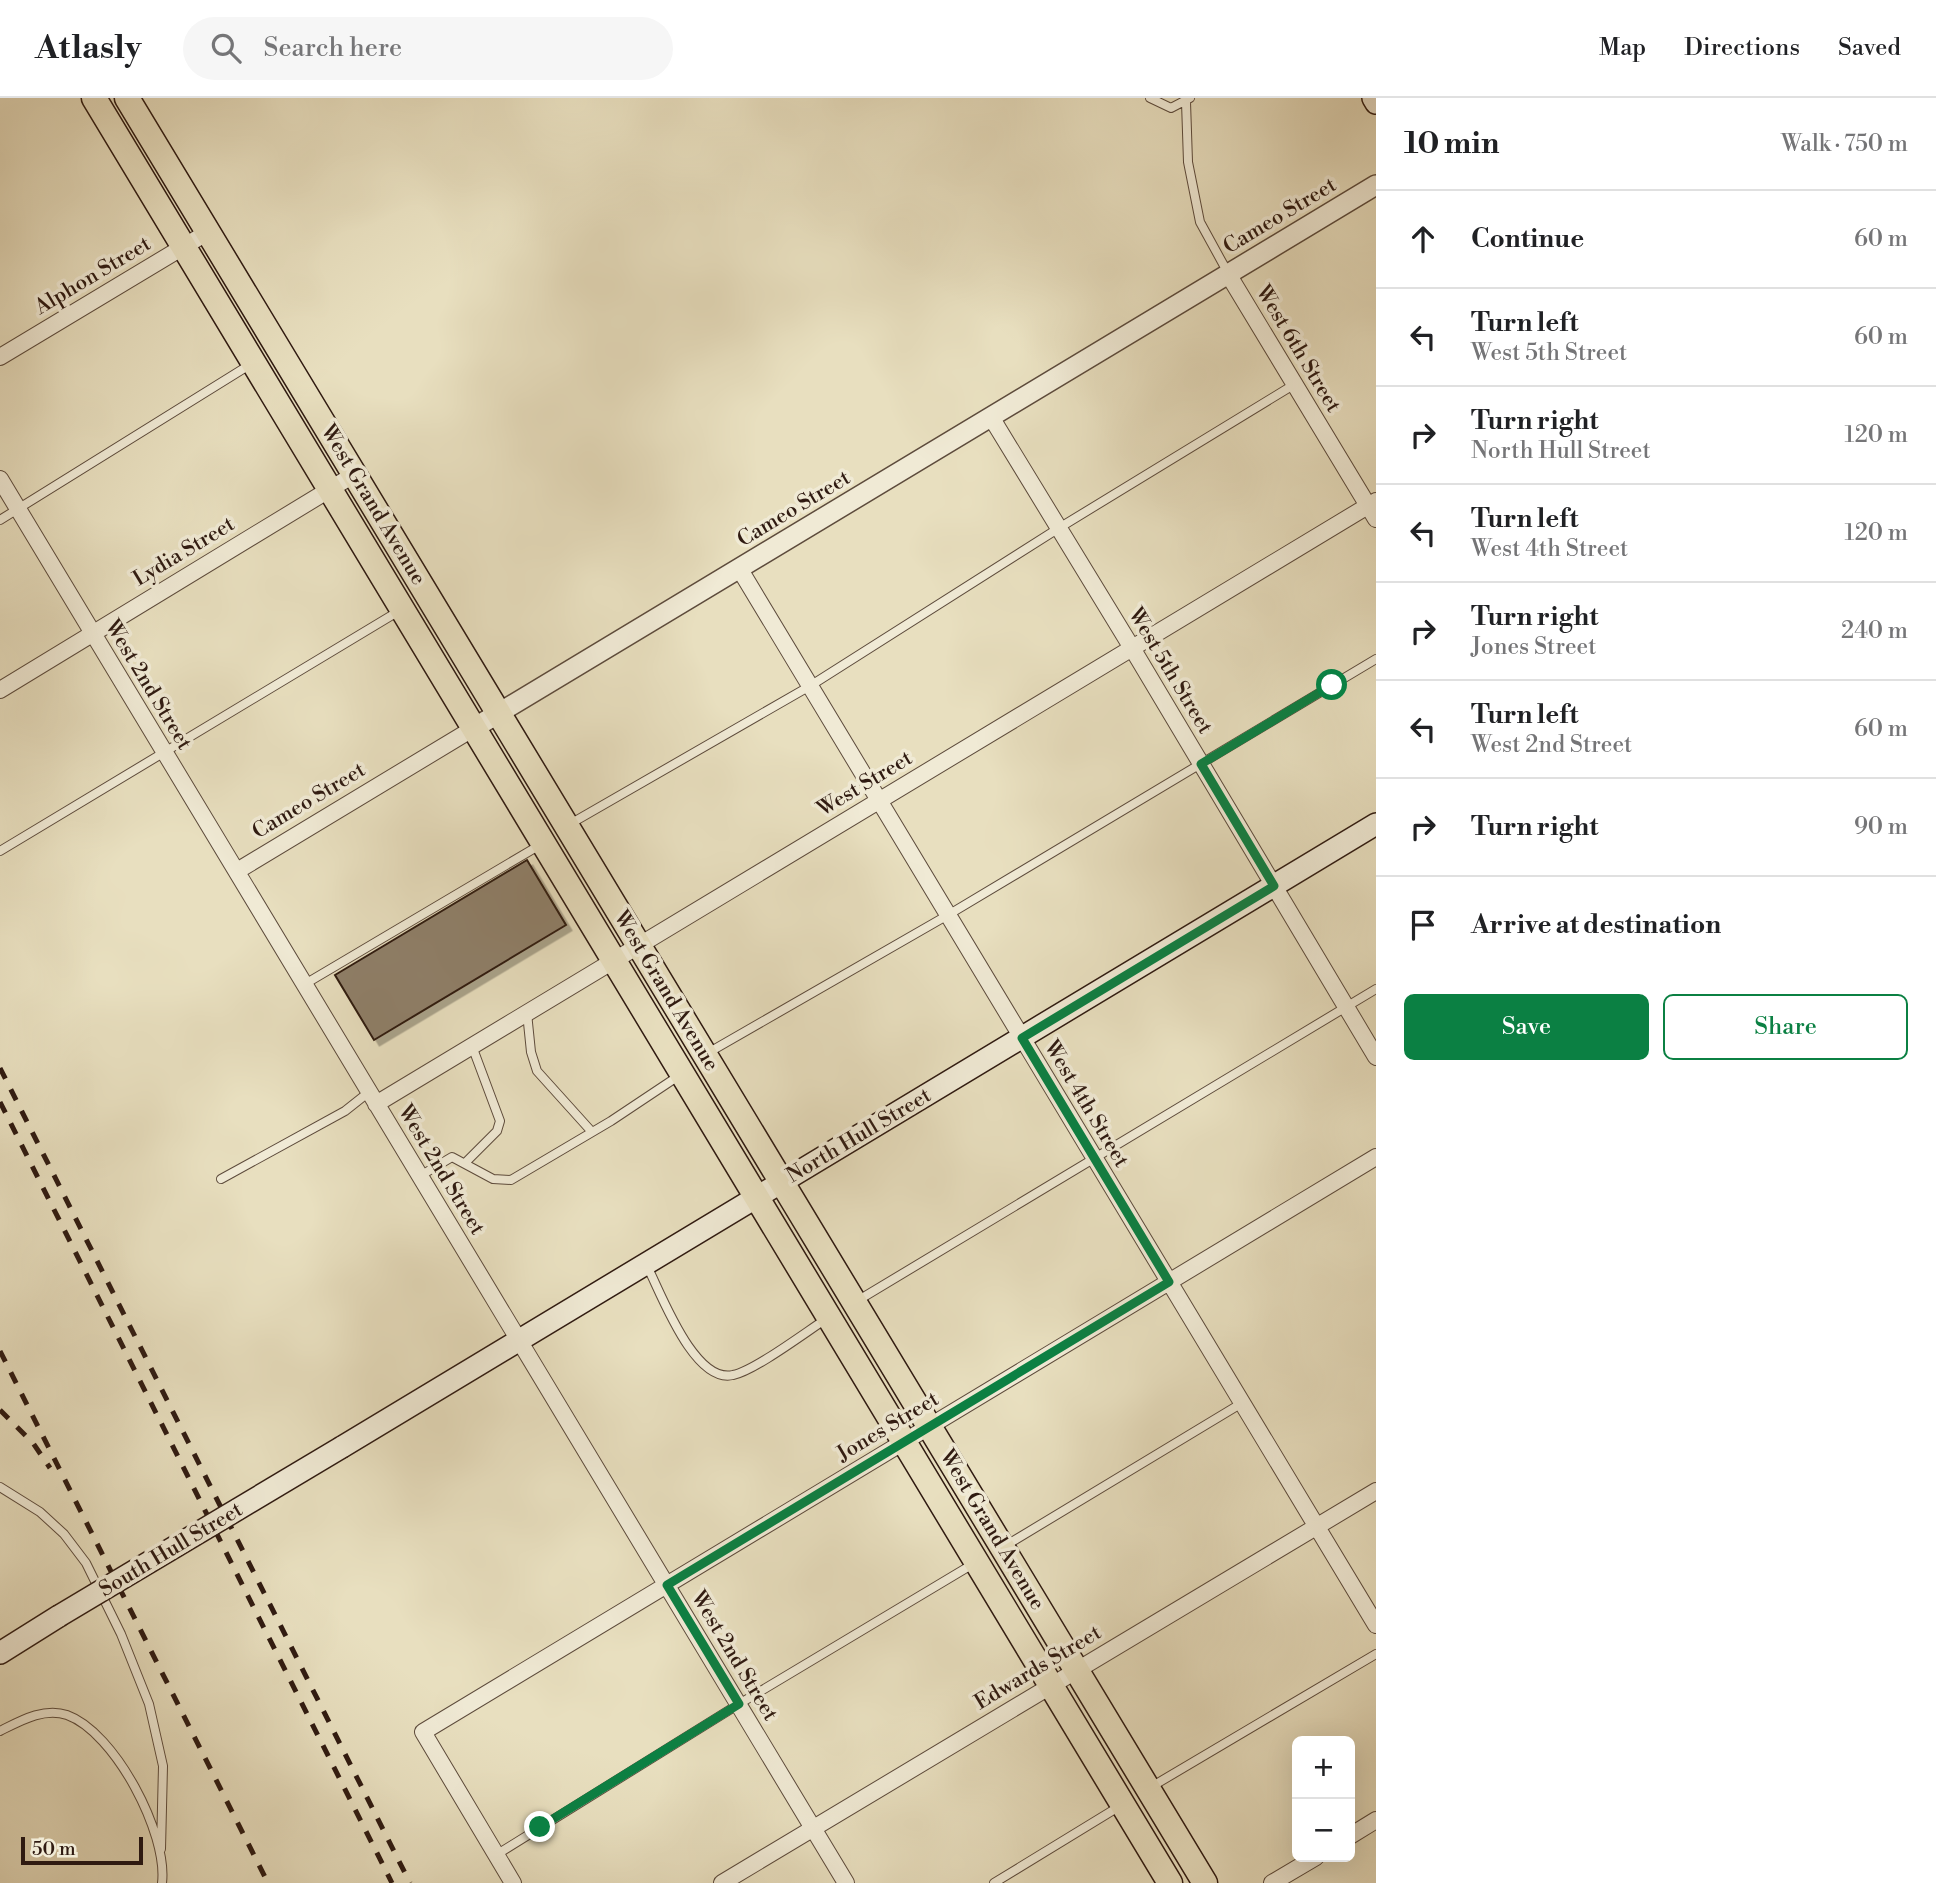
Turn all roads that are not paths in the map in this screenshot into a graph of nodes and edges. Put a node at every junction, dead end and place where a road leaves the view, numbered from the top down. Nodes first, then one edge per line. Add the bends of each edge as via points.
1 (94, 98) edge
2 (127, 98) edge
3 (1150, 98) edge
4 (1373, 98) edge
5 (1188, 100) edge
6 (1376, 103) edge
7 (1376, 185) edge
8 (208, 232) junction
9 (184, 247) junction
10 (1228, 274) junction
11 (0, 356) edge
12 (253, 363) junction
13 (1295, 384) junction
14 (991, 417) junction
15 (355, 474) junction
16 (0, 479) edge
17 (329, 489) junction
18 (1373, 508) edge
19 (18, 509) junction
20 (0, 520) edge
21 (1059, 528) junction
22 (739, 568) junction
23 (402, 609) junction
24 (93, 633) junction
25 (1132, 648) junction
26 (1376, 659) edge
27 (810, 686) junction
28 (0, 690) edge
29 (499, 714) junction
30 (474, 728) junction
31 (164, 752) junction
32 (1201, 764) junction
33 (879, 800) junction
34 (1376, 824) edge
35 (567, 825) junction
36 (544, 843) junction
37 (0, 851) edge
38 (237, 872) junction
39 (1274, 886) junction
40 (948, 915) junction
41 (639, 946) junction
42 (615, 960) junction
43 (305, 984) junction
44 (1376, 989) edge
45 (1346, 1007) junction
46 (527, 1013) junction
47 (1022, 1038) junction
48 (472, 1046) junction
49 (704, 1055) junction
50 (1376, 1057) edge
51 (683, 1074) junction
52 (373, 1098) junction
53 (592, 1132) junction
54 (1376, 1157) edge
55 (1096, 1160) junction
56 (465, 1163) junction
57 (420, 1176) junction
58 (221, 1179) dead end
59 (782, 1182) junction
60 (757, 1197) junction
61 (647, 1264) junction
62 (1169, 1282) junction
63 (855, 1303) junction
64 (829, 1317) junction
65 (519, 1340) junction
66 (1242, 1403) junction
67 (930, 1426) junction
68 (904, 1442) junction
69 (342, 1447) joint
70 (0, 1487) edge
71 (1376, 1491) edge
72 (1317, 1526) junction
73 (1003, 1547) junction
74 (976, 1563) junction
75 (667, 1585) junction
76 (1376, 1625) edge
77 (0, 1653) edge
78 (1376, 1654) edge
79 (1076, 1669) junction
80 (1050, 1685) junction
81 (739, 1704) junction
82 (0, 1731) edge
83 (1148, 1789) junction
84 (1122, 1805) junction
85 (1376, 1821) edge
86 (813, 1828) junction
87 (1355, 1833) edge
88 (161, 1849) junction
89 (496, 1855) junction
90 (1308, 1862) edge
91 (162, 1883) edge
92 (513, 1883) edge
93 (722, 1883) edge
94 (846, 1883) edge
95 (994, 1883) edge
96 (1170, 1883) edge
97 (1205, 1883) edge
98 (1272, 1883) edge

1 - 9 highway, West Grand Avenue
2 - 8 highway, West Grand Avenue
3 - 5 lane via 1171,108
4 - 6 main road
5 - 10 lane via 1188,162 1200,222
7 - 10 street, Cameo Street
8 - 9 street, Alphon Street
8 - 15 highway, West Grand Avenue
9 - 11 street, Alphon Street
9 - 12 highway, West Grand Avenue
10 - 13 street, West 6th Street
10 - 14 street, Cameo Street
12 - 17 highway, West Grand Avenue
12 - 19 lane
13 - 18 street, West 6th Street
13 - 21 lane
14 - 21 street, West 5th Street
14 - 22 street, Cameo Street
15 - 17 street, Lydia Street
15 - 29 highway, West Grand Avenue
16 - 19 street, West 2nd Street
17 - 23 highway, West Grand Avenue
17 - 24 street, Lydia Street
18 - 25 street, West Street
19 - 20 lane
19 - 24 street, West 2nd Street
21 - 25 street, West 5th Street
21 - 27 lane
22 - 27 street, West 4th Street
22 - 29 street, Cameo Street
23 - 30 highway, West Grand Avenue
23 - 31 lane
24 - 28 street, Lydia Street
24 - 31 street, West 2nd Street
25 - 32 street, West 5th Street
25 - 33 street, West Street
26 - 32 lane
27 - 33 street, West 4th Street
27 - 35 lane
29 - 30 street, Cameo Street
29 - 35 highway, West Grand Avenue
30 - 36 highway, West Grand Avenue
30 - 38 street, Cameo Street
31 - 37 lane
31 - 38 street, West 2nd Street
32 - 39 street, West 5th Street
32 - 40 lane
33 - 40 street, West 4th Street
33 - 41 street, West Street
34 - 39 main road, North Hull Street
35 - 41 highway, West Grand Avenue
36 - 42 highway, West Grand Avenue
36 - 43 lane
38 - 43 street, West 2nd Street
39 - 45 street, West 5th Street
39 - 47 main road, North Hull Street
40 - 47 street, West 4th Street
40 - 49 lane
41 - 42 street, West Street
41 - 49 highway, West Grand Avenue
42 - 46 street, West Street
42 - 51 highway, West Grand Avenue
43 - 52 street, West 2nd Street
44 - 45 lane
45 - 50 street, West 5th Street
45 - 55 lane
46 - 48 street, West Street
46 - 53 lane via 537,1071
47 - 55 street, West 4th Street
47 - 59 main road, North Hull Street
48 - 52 street, West Street
48 - 56 lane via 500,1121
49 - 59 highway, West Grand Avenue
51 - 53 lane
51 - 60 highway, West Grand Avenue
52 - 57 street, West 2nd Street
52 - 58 lane
53 - 56 lane via 511,1180 494,1179
54 - 62 street, Jones Street
55 - 62 street, West 4th Street
55 - 63 lane
56 - 57 lane via 452,1157
57 - 65 street, West 2nd Street
59 - 60 main road, North Hull Street
59 - 63 highway, West Grand Avenue
60 - 61 main road, North Hull Street
60 - 64 highway, West Grand Avenue
61 - 64 lane via 697,1360 716,1374 732,1376
61 - 65 main road, North Hull Street
62 - 66 street, West 4th Street
62 - 67 street, Jones Street
63 - 67 highway, West Grand Avenue
64 - 68 highway, West Grand Avenue
65 - 69 main road, North Hull Street
65 - 75 street, West 2nd Street
66 - 72 street, West 4th Street
66 - 73 lane
67 - 68 street, Jones Street
67 - 73 highway, West Grand Avenue
68 - 74 highway, West Grand Avenue
68 - 75 street, Jones Street
69 - 77 main road, South Hull Street, bridge
70 - 88 lane via 40,1511 64,1534 86,1563 121,1634 149,1704 163,1766
71 - 72 street, Edwards Street
72 - 76 street, West 4th Street
72 - 79 street, Edwards Street
73 - 79 highway, West Grand Avenue
74 - 80 highway, West Grand Avenue
74 - 81 lane
75 - 81 street, West 2nd Street
75 - 89 street, Jones Street via 423,1732
78 - 83 lane
79 - 80 street, Edwards Street
79 - 83 highway, West Grand Avenue
80 - 84 highway, West Grand Avenue
80 - 86 street, Edwards Street
81 - 86 street, West 2nd Street
81 - 89 lane
82 - 88 lane via 47,1713 67,1715 87,1727 125,1771
83 - 97 highway, West Grand Avenue
84 - 95 lane
84 - 96 highway, West Grand Avenue
85 - 87 street
86 - 93 street, Edwards Street
86 - 94 street, West 2nd Street
88 - 91 lane
89 - 92 street
90 - 98 street

